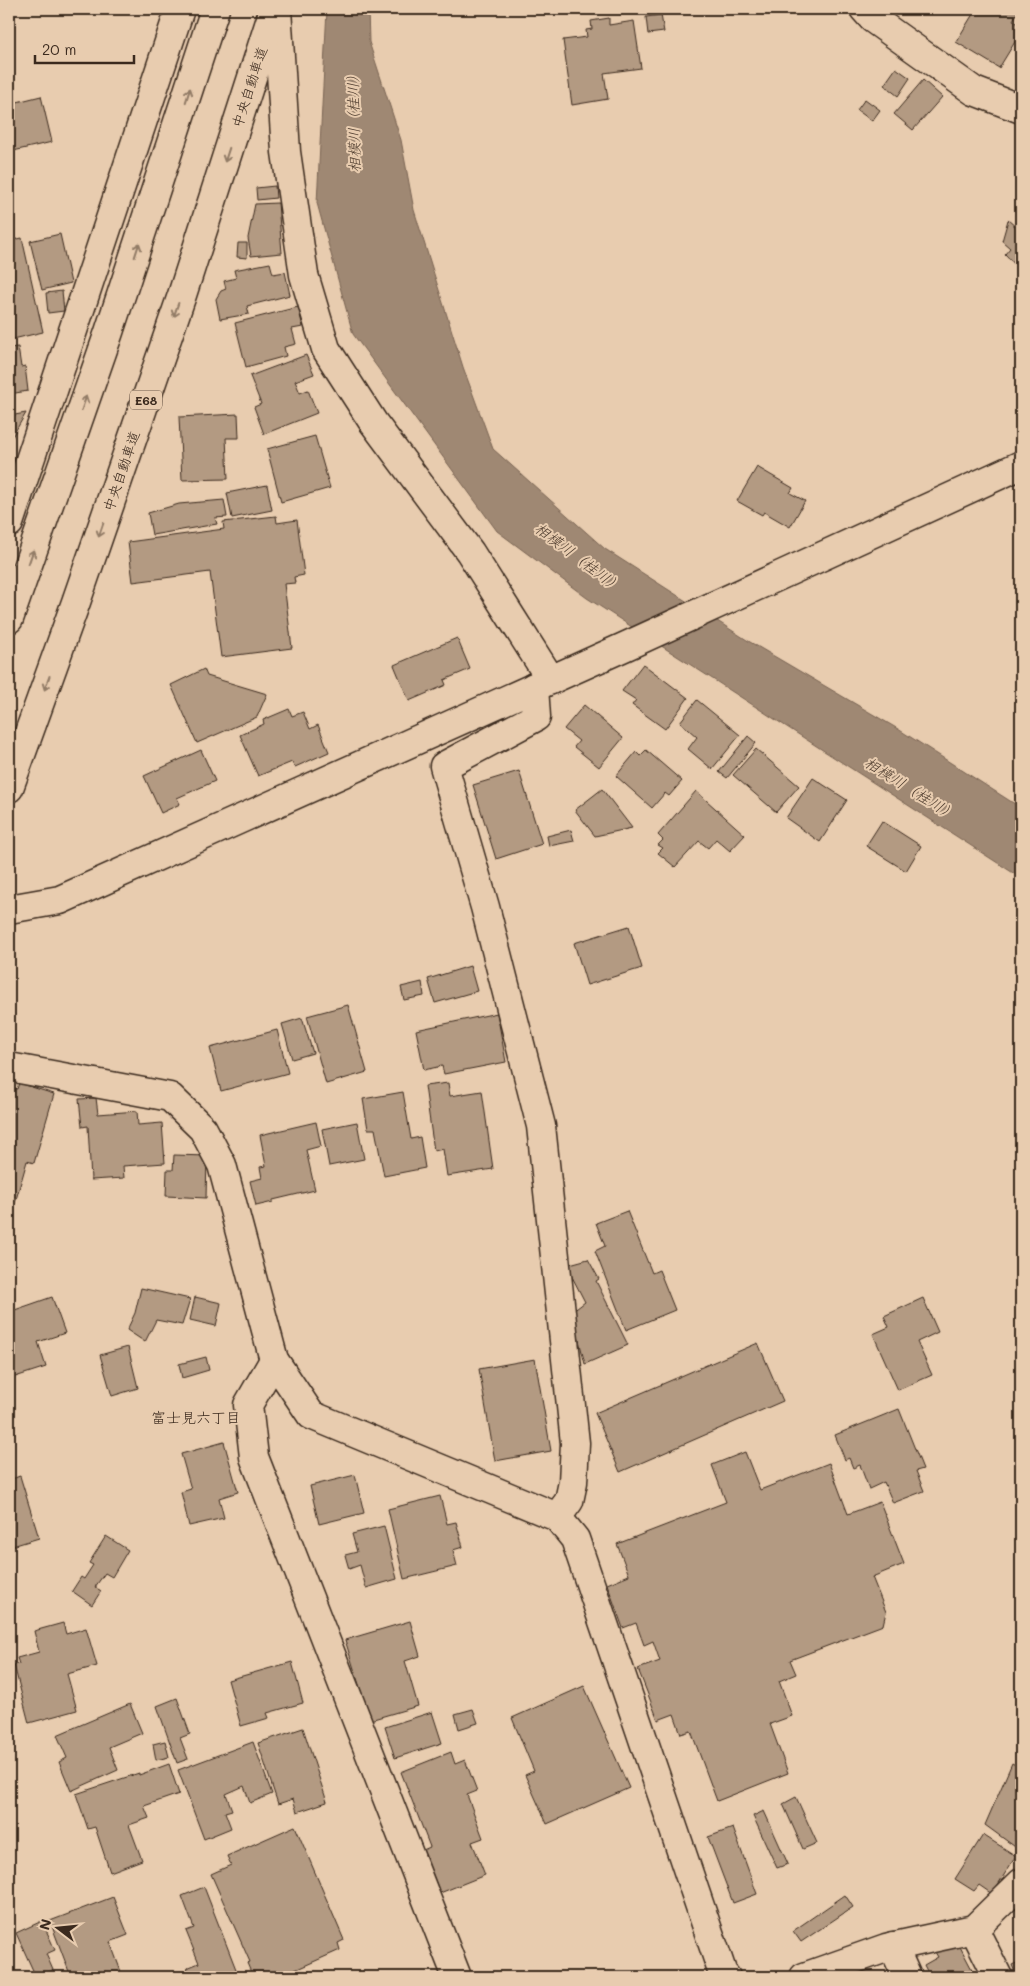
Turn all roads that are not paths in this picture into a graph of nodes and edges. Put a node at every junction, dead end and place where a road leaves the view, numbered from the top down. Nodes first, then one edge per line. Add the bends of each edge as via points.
1 (180, 9) edge
2 (215, 9) edge
3 (275, 9) edge
4 (864, 9) edge
5 (1021, 109) edge
6 (1021, 465) edge
7 (9, 523) edge
8 (9, 619) edge
9 (542, 683) junction
10 (9, 788) edge
11 (9, 909) edge
12 (9, 1068) edge
13 (274, 1360) junction
14 (557, 1518) junction
15 (1021, 1883) edge
16 (974, 1929) junction
17 (894, 1946) junction
18 (457, 1977) edge
19 (726, 1977) edge
20 (804, 1977) edge
21 (907, 1977) edge
22 (998, 1977) edge

1 - 7 main road
8 -> 2 main road via 112,322
3 - 9 main road via 286,152 304,275 326,349 373,422 470,552
3 -> 10 main road, 中央自動車道 / E68 via 182,295
4 - 5 main road via 873,19 974,91
6 - 9 main road
9 - 11 main road via 60,900
9 - 14 main road via 536,717 444,766 485,907 540,1126 575,1442 569,1501
12 - 13 main road via 170,1097 203,1129 222,1165
13 - 14 main road via 311,1415
13 - 18 main road via 248,1405 254,1457
14 - 19 main road via 575,1539
15 - 16 main road
16 - 17 main road
16 - 22 main road
17 - 20 main road
17 - 21 main road

